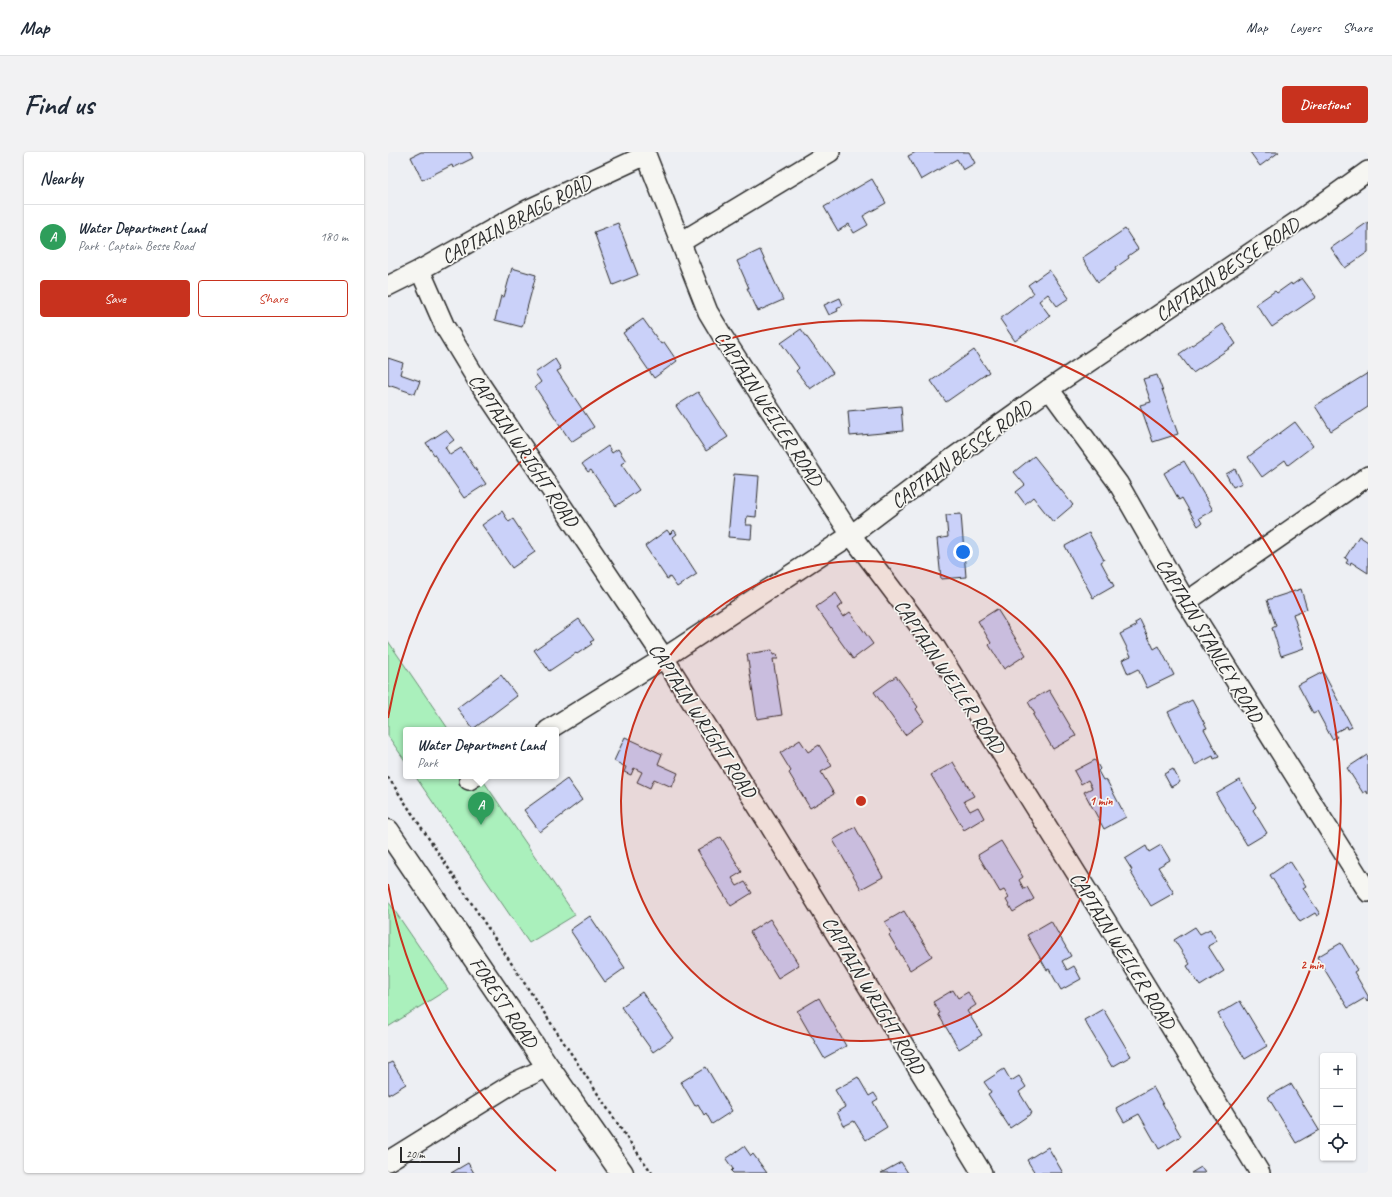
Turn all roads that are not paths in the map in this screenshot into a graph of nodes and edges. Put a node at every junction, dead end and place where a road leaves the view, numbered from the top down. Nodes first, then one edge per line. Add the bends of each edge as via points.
1 (830, 152) edge
2 (645, 154) edge
3 (1368, 171) edge
4 (681, 242) junction
5 (420, 270) junction
6 (388, 286) edge
7 (1049, 389) junction
8 (1368, 476) edge
9 (851, 536) junction
10 (1186, 602) junction
11 (664, 658) junction
12 (553, 727) edge
13 (388, 831) edge
14 (1368, 892) edge
15 (548, 1067) junction
16 (388, 1161) edge
17 (622, 1173) edge
18 (982, 1173) edge
19 (1260, 1173) edge

1 - 4 street
2 - 4 street, CAPTAIN WEILER ROAD
2 - 5 street, CAPTAIN BRAGG ROAD via 527,210
3 - 7 street, CAPTAIN BESSE ROAD
4 - 9 street, CAPTAIN WEILER ROAD via 708,312
5 - 6 street, CAPTAIN BRAGG ROAD
5 - 11 street, CAPTAIN WRIGHT ROAD via 445,327 476,378
7 - 9 street, CAPTAIN BESSE ROAD via 950,460
7 - 10 street, CAPTAIN STANLEY ROAD via 1118,483
8 - 10 street
9 - 11 street, CAPTAIN BESSE ROAD
9 - 19 street, CAPTAIN WEILER ROAD via 934,645
10 - 14 street, CAPTAIN STANLEY ROAD
11 - 12 street, CAPTAIN BESSE ROAD
11 - 18 street, CAPTAIN WRIGHT ROAD
13 - 15 main road, FOREST ROAD
15 - 16 street via 515,1082
15 - 17 main road, FOREST ROAD

